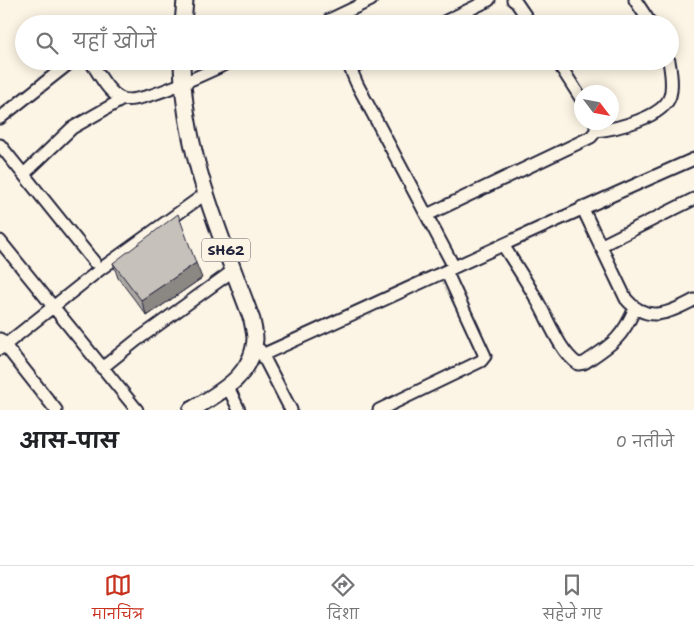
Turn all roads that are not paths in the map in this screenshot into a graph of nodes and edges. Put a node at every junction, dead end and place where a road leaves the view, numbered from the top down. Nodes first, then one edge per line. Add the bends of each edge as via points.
1 (185, 0) edge
2 (371, 0) edge
3 (489, 0) edge
4 (513, 0) edge
5 (635, 0) edge
6 (184, 15) edge
7 (340, 15) edge
8 (458, 15) edge
9 (525, 15) edge
10 (645, 15) edge
11 (61, 70) edge
12 (96, 70) edge
13 (182, 70) edge
14 (212, 70) edge
15 (351, 70) edge
16 (563, 70) edge
17 (671, 70) edge
18 (182, 84) junction
19 (574, 88) edge
20 (122, 99) junction
21 (0, 118) edge
22 (619, 127) edge
23 (594, 130) edge
24 (0, 145) edge
25 (694, 159) edge
26 (24, 174) junction
27 (205, 194) junction
28 (694, 199) edge
29 (582, 207) junction
30 (427, 215) junction
31 (0, 241) edge
32 (503, 245) junction
33 (600, 246) junction
34 (94, 262) dead end
35 (450, 269) junction
36 (234, 270) junction
37 (694, 300) edge
38 (53, 307) junction
39 (635, 308) junction
40 (255, 339) junction
41 (2, 344) edge
42 (262, 355) junction
43 (102, 368) junction
44 (228, 387) junction
45 (56, 410) edge
46 (137, 410) edge
47 (191, 410) edge
48 (239, 410) edge
49 (291, 410) edge
50 (379, 410) edge

1 - 6 main road
2 - 7 street
3 - 8 street
4 - 9 street
5 - 10 street
11 - 21 street
12 - 20 street via 113,94
13 - 18 main road, SH62
14 - 18 street
15 - 30 street
16 - 19 street
17 - 22 street via 670,96 664,107
18 - 20 street via 132,100
18 - 27 main road, SH62
20 - 26 street via 72,128
23 - 30 street via 591,137 568,149
24 - 26 street
25 - 29 street
26 - 34 street
27 - 36 main road, SH62
27 - 38 street
28 - 33 street
29 - 32 street
29 - 33 street
30 - 35 street
31 - 38 street
32 - 35 street
32 - 39 street via 558,339 578,364 612,345 624,331
33 - 39 street via 626,299
35 - 42 street
35 - 50 street via 485,356 481,361
36 - 40 main road, SH62 via 252,320
36 - 43 street
37 - 39 street via 656,315
38 - 41 street
38 - 43 street
40 - 42 street
40 - 44 main road, SH62 via 249,363
41 - 45 street
42 - 49 street
43 - 46 street
44 - 47 main road, SH62
44 - 48 street

